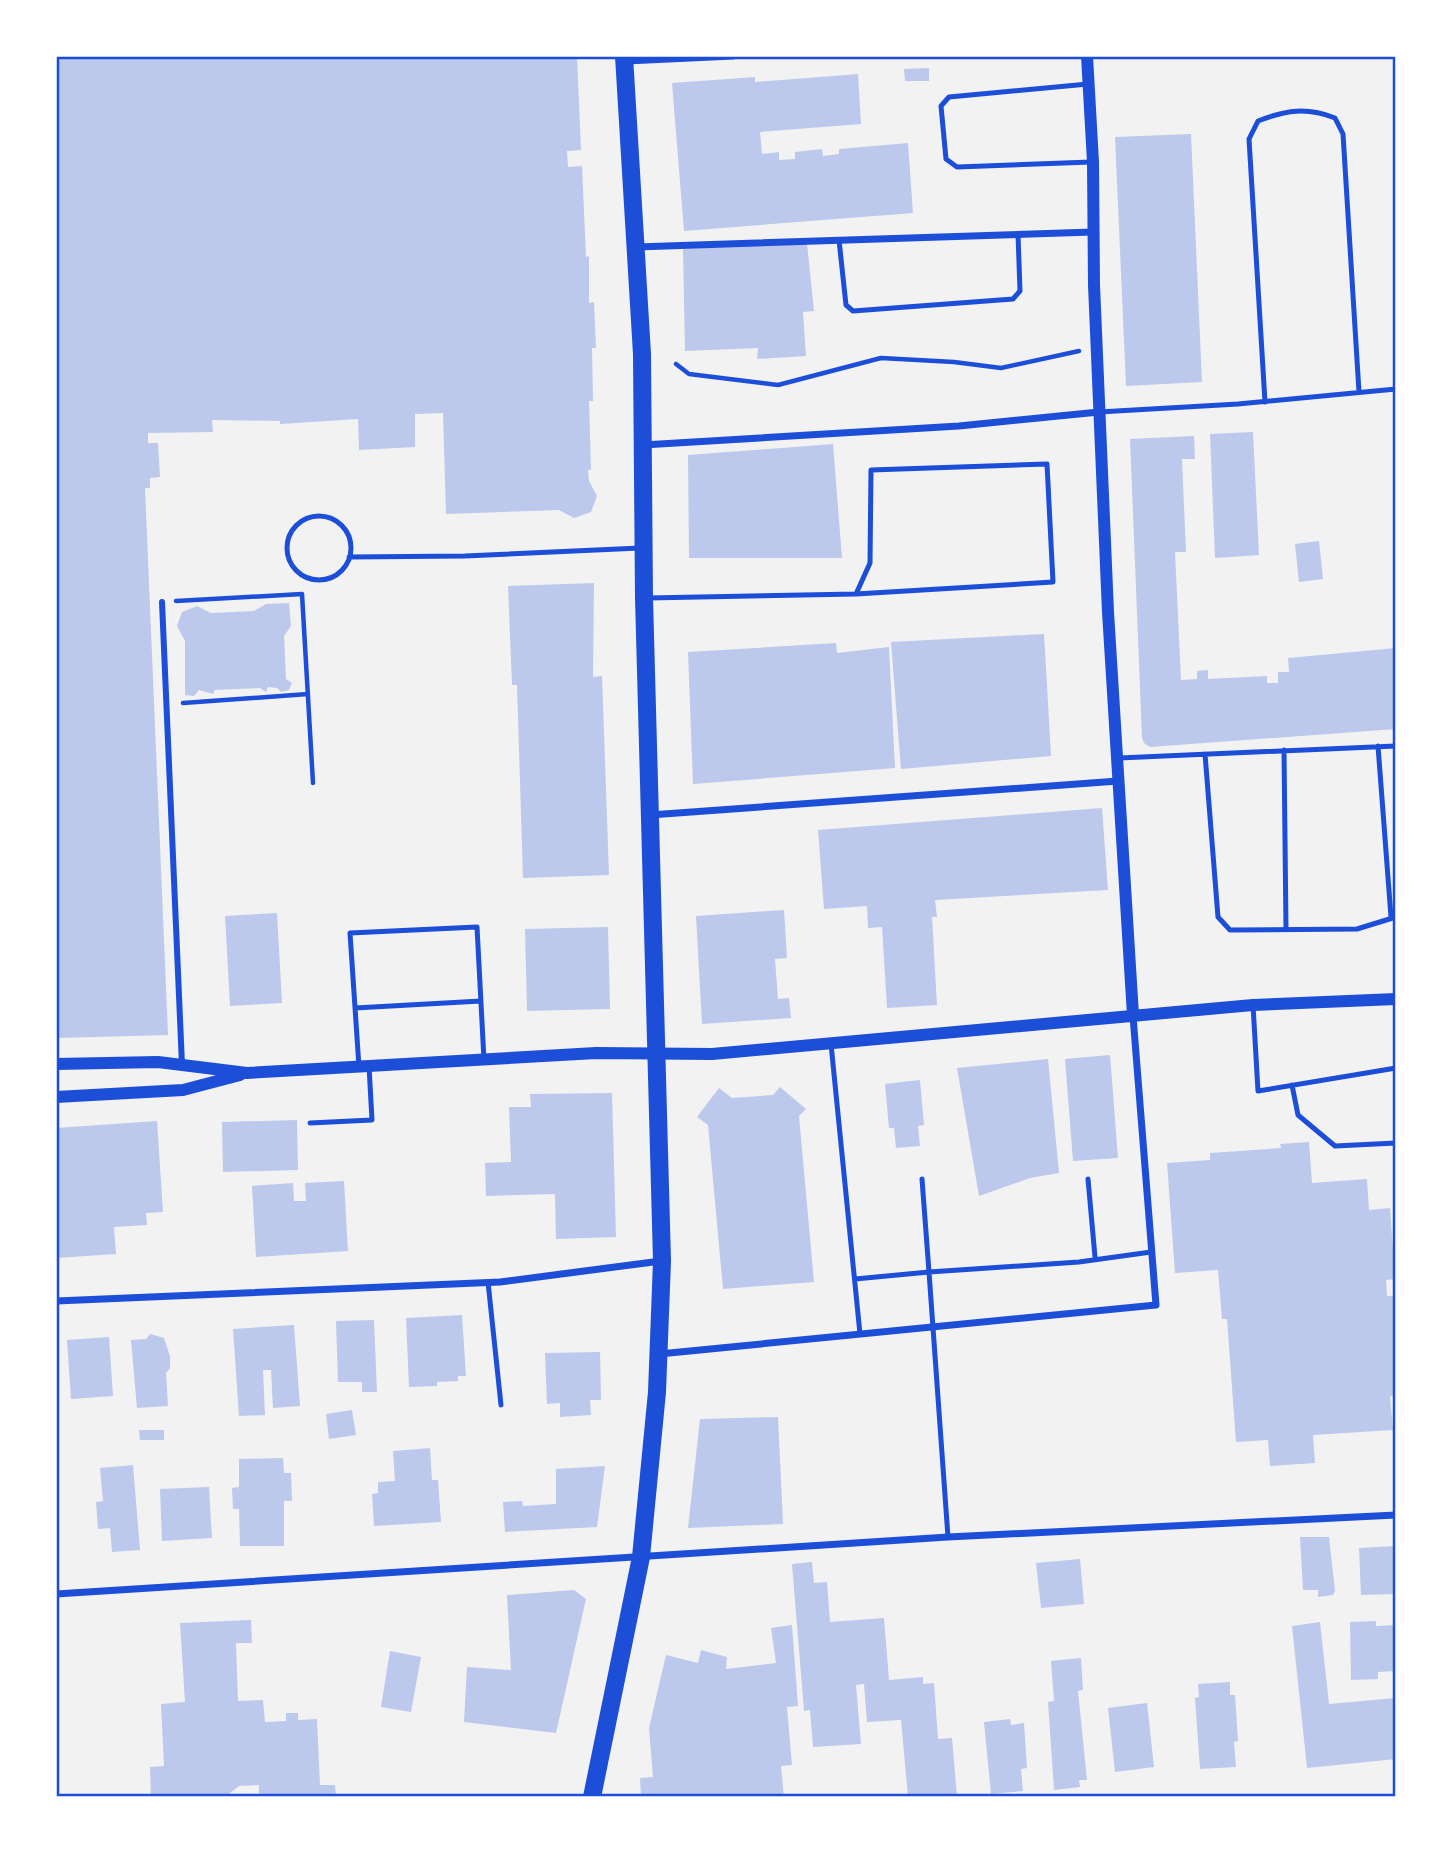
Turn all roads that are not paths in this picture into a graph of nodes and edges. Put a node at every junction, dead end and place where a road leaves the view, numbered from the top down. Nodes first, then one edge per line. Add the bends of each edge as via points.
1 (733, 56) edge
2 (1087, 56) edge
3 (625, 58) edge
4 (1088, 84) junction
5 (1094, 162) junction
6 (1093, 232) junction
7 (1018, 234) junction
8 (839, 240) junction
9 (636, 247) junction
10 (1396, 388) edge
11 (1359, 392) junction
12 (1265, 402) junction
13 (1099, 412) junction
14 (643, 445) junction
15 (643, 548) junction
16 (349, 557) junction
17 (856, 594) junction
18 (644, 598) junction
19 (162, 602) road end
20 (1378, 746) junction
21 (1396, 746) edge
22 (1284, 750) junction
23 (1205, 754) junction
24 (1116, 758) junction
25 (1118, 781) junction
26 (650, 815) junction
27 (1393, 917) edge
28 (1286, 929) junction
29 (1396, 999) edge
30 (481, 1001) junction
31 (1252, 1005) junction
32 (355, 1008) junction
33 (1133, 1015) junction
34 (831, 1044) junction
35 (656, 1054) junction
36 (484, 1060) junction
37 (56, 1064) edge
38 (182, 1065) junction
39 (364, 1067) junction
40 (1396, 1068) edge
41 (247, 1073) junction
42 (1292, 1085) junction
43 (56, 1097) edge
44 (310, 1123) dead end
45 (1396, 1143) edge
46 (922, 1179) dead end
47 (1088, 1179) dead end
48 (1152, 1252) junction
49 (1095, 1257) junction
50 (662, 1261) junction
51 (929, 1272) junction
52 (855, 1279) junction
53 (488, 1282) junction
54 (56, 1301) edge
55 (935, 1327) junction
56 (860, 1334) junction
57 (659, 1354) junction
58 (501, 1405) dead end
59 (1396, 1515) edge
60 (947, 1537) junction
61 (640, 1557) junction
62 (56, 1594) edge
63 (592, 1797) edge

1 - 3 street
2 - 4 street
3 - 9 main road
4 - 5 street
4 - 5 lane via 949,97 940,106 946,159 957,167
5 - 6 street
6 - 7 street
6 - 13 street
7 - 8 street
7 - 8 lane via 1020,291 1013,299 853,311 846,305
8 - 9 street
9 - 14 main road
10 - 11 lane
11 - 12 lane
11 - 12 lane via 1343,134 1335,118 1314,110 1282,111 1258,121 1249,139
12 - 13 lane
13 - 14 street via 959,426
13 - 24 street
14 - 15 main road
15 - 16 lane
15 - 18 main road
16 - 16 lane via 330,578 311,578 294,568 288,537 302,520 323,516 343,527
17 - 17 lane via 1053,582 1046,464 871,470 870,562
17 - 18 lane
18 - 26 main road
19 - 38 street
20 - 21 lane
20 - 22 lane
20 - 27 lane
22 - 23 lane
22 - 28 lane
23 - 24 lane
23 - 28 lane via 1218,917 1230,930
24 - 25 street
25 - 26 street
25 - 33 street
26 - 35 main road
27 - 28 lane via 1357,929
29 - 31 street
30 - 32 lane
30 - 32 lane via 477,927 350,933
30 - 36 lane
31 - 33 street
31 - 42 lane via 1258,1091
32 - 39 lane
33 - 34 street
33 - 48 street
34 - 35 street
34 - 52 lane
35 - 36 street
35 - 50 main road
36 - 39 street
37 - 38 street
38 - 41 street
39 - 41 street
39 - 44 lane via 372,1120
40 - 42 lane
41 - 43 street via 183,1090
42 - 45 lane via 1298,1115 1335,1146
46 - 51 lane
47 - 49 lane
48 - 49 lane
48 - 55 street via 1156,1305
49 - 51 lane via 1079,1262
50 - 53 street
50 - 57 main road
51 - 52 lane
51 - 55 lane
52 - 56 lane
53 - 54 street
53 - 58 lane
55 - 56 street
55 - 60 lane
56 - 57 street
57 - 61 main road
59 - 60 street
60 - 61 street
61 - 62 street
61 - 63 main road

